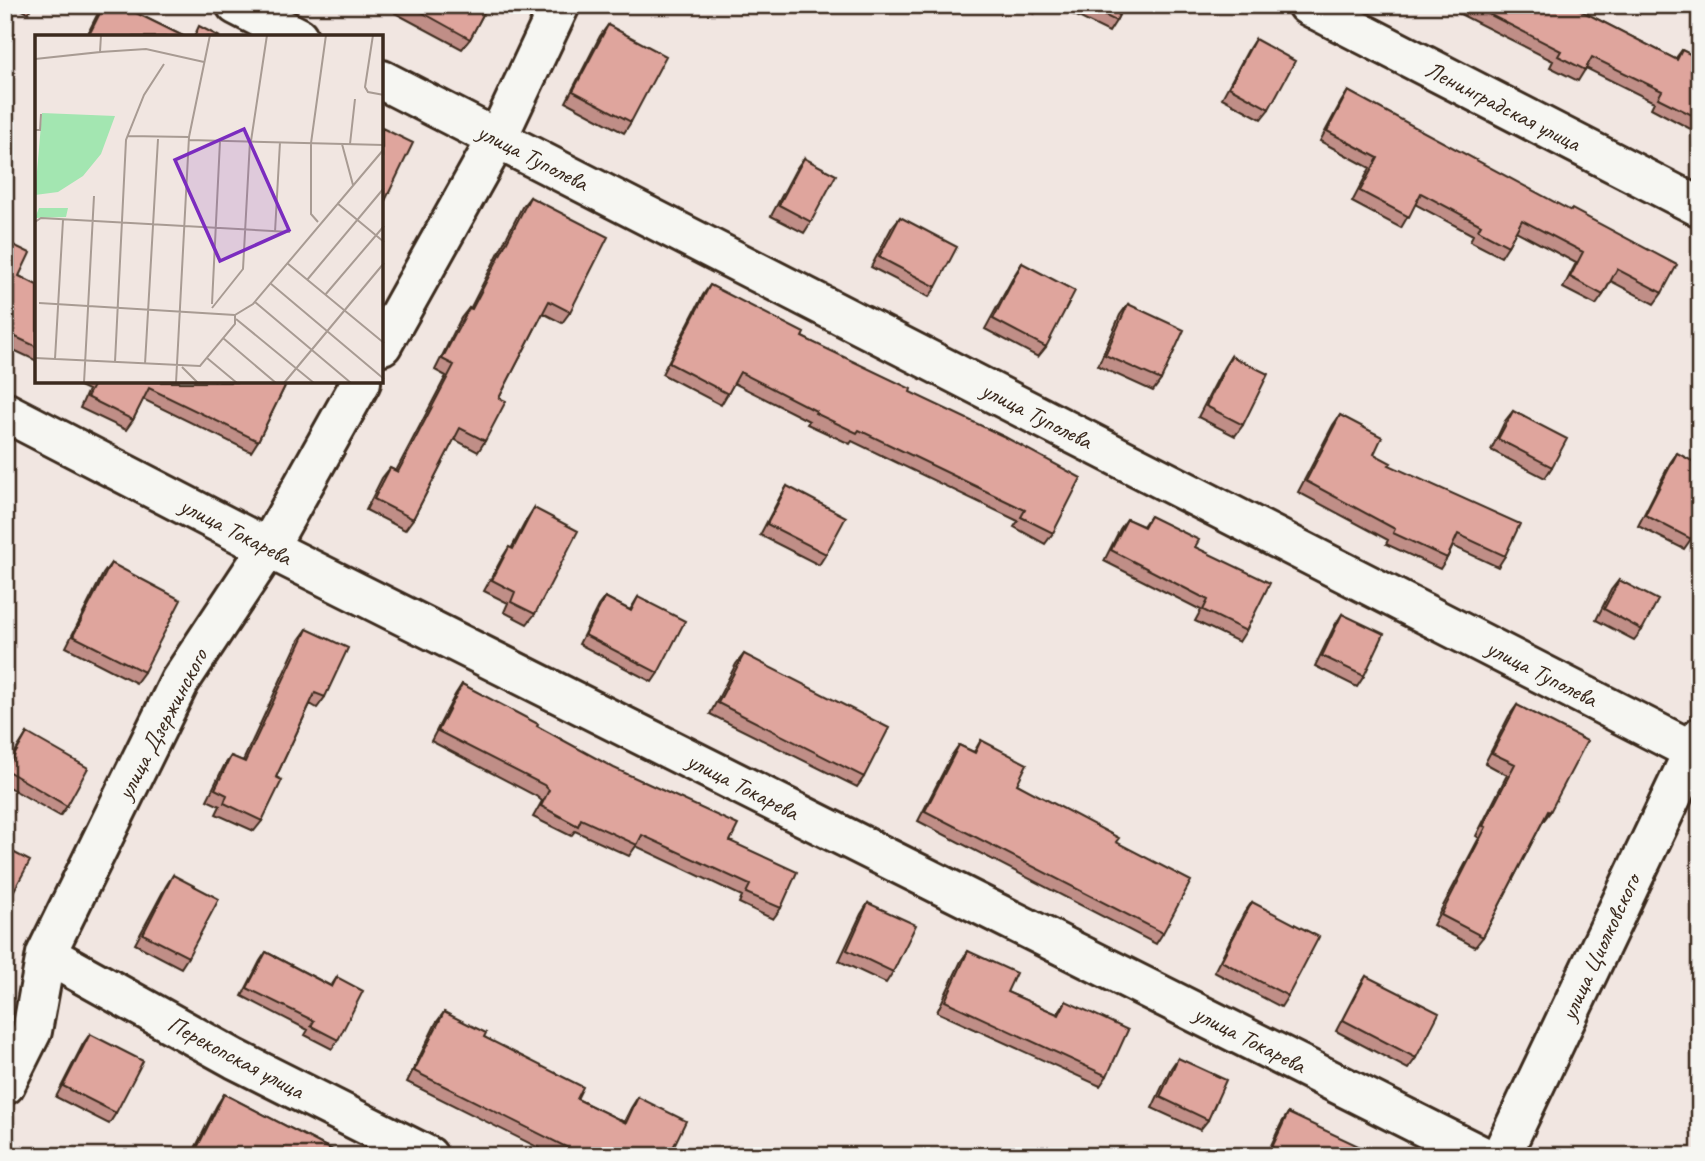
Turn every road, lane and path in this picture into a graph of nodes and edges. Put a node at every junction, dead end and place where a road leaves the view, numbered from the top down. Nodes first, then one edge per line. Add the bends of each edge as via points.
1 (236, 5) edge
2 (561, 5) edge
3 (1307, 5) edge
4 (294, 35) edge
5 (383, 81) edge
6 (496, 139) junction
7 (1700, 207) edge
8 (383, 343) edge
9 (360, 383) edge
10 (5, 412) edge
11 (268, 548) junction
12 (1697, 744) edge
13 (46, 954) junction
14 (5, 1085) edge
15 (428, 1156) edge
16 (1482, 1156) edge
17 (1501, 1156) edge

1 - 4 street
2 - 6 street
3 - 7 street, Ленинградская улица
5 - 6 street, улица Туполева
6 - 8 street
6 - 12 street, улица Туполева
9 - 11 street, улица Дзержинского
10 - 11 street, улица Токарева
11 - 13 street, улица Дзержинского via 180,681
11 - 16 street, улица Токарева
12 - 17 street, улица Циолковского
13 - 14 street, улица Дзержинского via 32,1031
13 - 15 street, Перекопская улица via 235,1059

